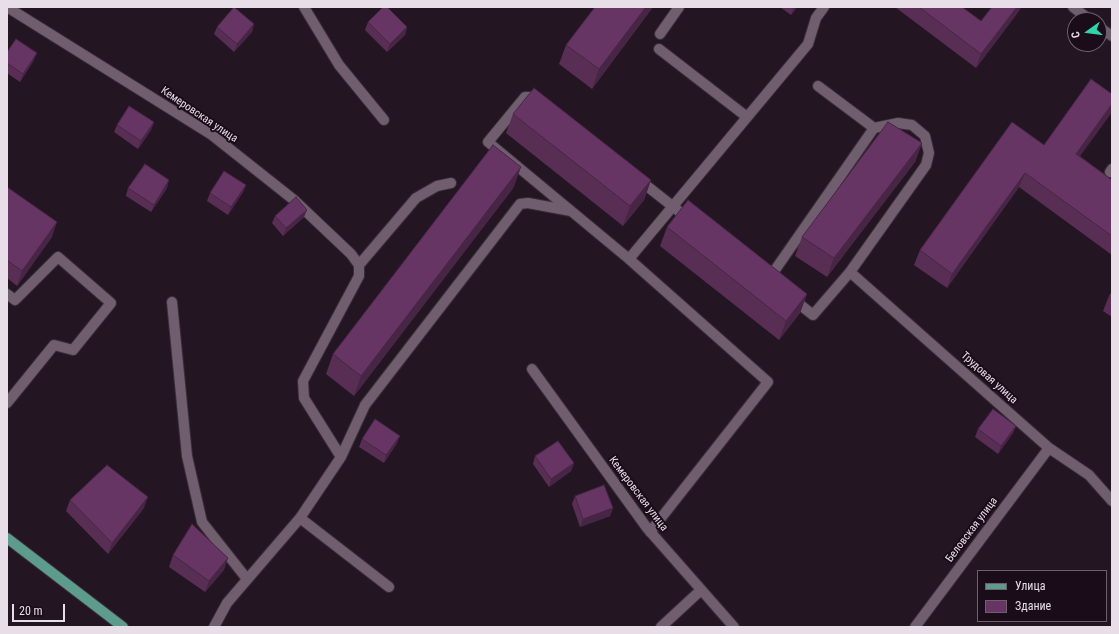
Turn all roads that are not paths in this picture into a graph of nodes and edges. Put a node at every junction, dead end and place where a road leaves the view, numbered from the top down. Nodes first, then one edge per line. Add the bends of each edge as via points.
1 (7, 7) edge
2 (304, 7) edge
3 (679, 7) edge
4 (824, 7) edge
5 (660, 34) dead end
6 (659, 49) dead end
7 (818, 86) dead end
8 (550, 109) edge
9 (747, 117) junction
10 (384, 120) dead end
11 (874, 128) junction
12 (629, 173) edge
13 (451, 183) dead end
14 (672, 207) junction
15 (572, 211) junction
16 (696, 225) edge
17 (629, 258) junction
18 (358, 265) junction
19 (850, 272) junction
20 (7, 294) edge
21 (172, 302) dead end
22 (532, 369) dead end
23 (7, 403) edge
24 (1049, 448) junction
25 (341, 456) junction
26 (1112, 501) edge
27 (300, 518) junction
28 (650, 532) junction
29 (7, 538) edge
30 (248, 579) junction
31 (389, 587) dead end
32 (701, 590) junction
33 (124, 627) edge
34 (214, 627) edge
35 (661, 627) edge
36 (734, 627) edge
37 (915, 627) edge

1 - 18 street, Кемеровская улица via 212,135 294,200 351,254
2 - 10 street via 339,65
3 - 5 street
4 - 9 street via 816,18 808,44
6 - 9 street
7 - 11 street
8 - 15 street via 538,100 525,97 488,142
9 - 14 street
11 - 19 street via 898,123 912,125 925,136 929,153 926,165
11 - 19 street via 765,278 812,314
12 - 14 street
13 - 18 street via 438,186 416,198
14 - 16 street
14 - 17 street
15 - 17 street
15 - 25 street via 528,203 520,204 365,404
17 - 28 street via 768,382
18 - 25 street via 359,276 303,380 304,398
19 - 24 street, Трудовая улица
20 - 23 street via 15,300 58,257 111,303 73,350 54,345
21 - 30 street via 187,456 202,522
22 - 28 street, Кемеровская улица
24 - 26 street, Трудовая улица via 1089,475
24 - 37 street, Беловская улица
25 - 27 street
27 - 30 street
27 - 31 street
28 - 32 street, Кемеровская улица
29 - 33 main road
30 - 34 street via 227,603
32 - 35 street
32 - 36 street, Кемеровская улица

